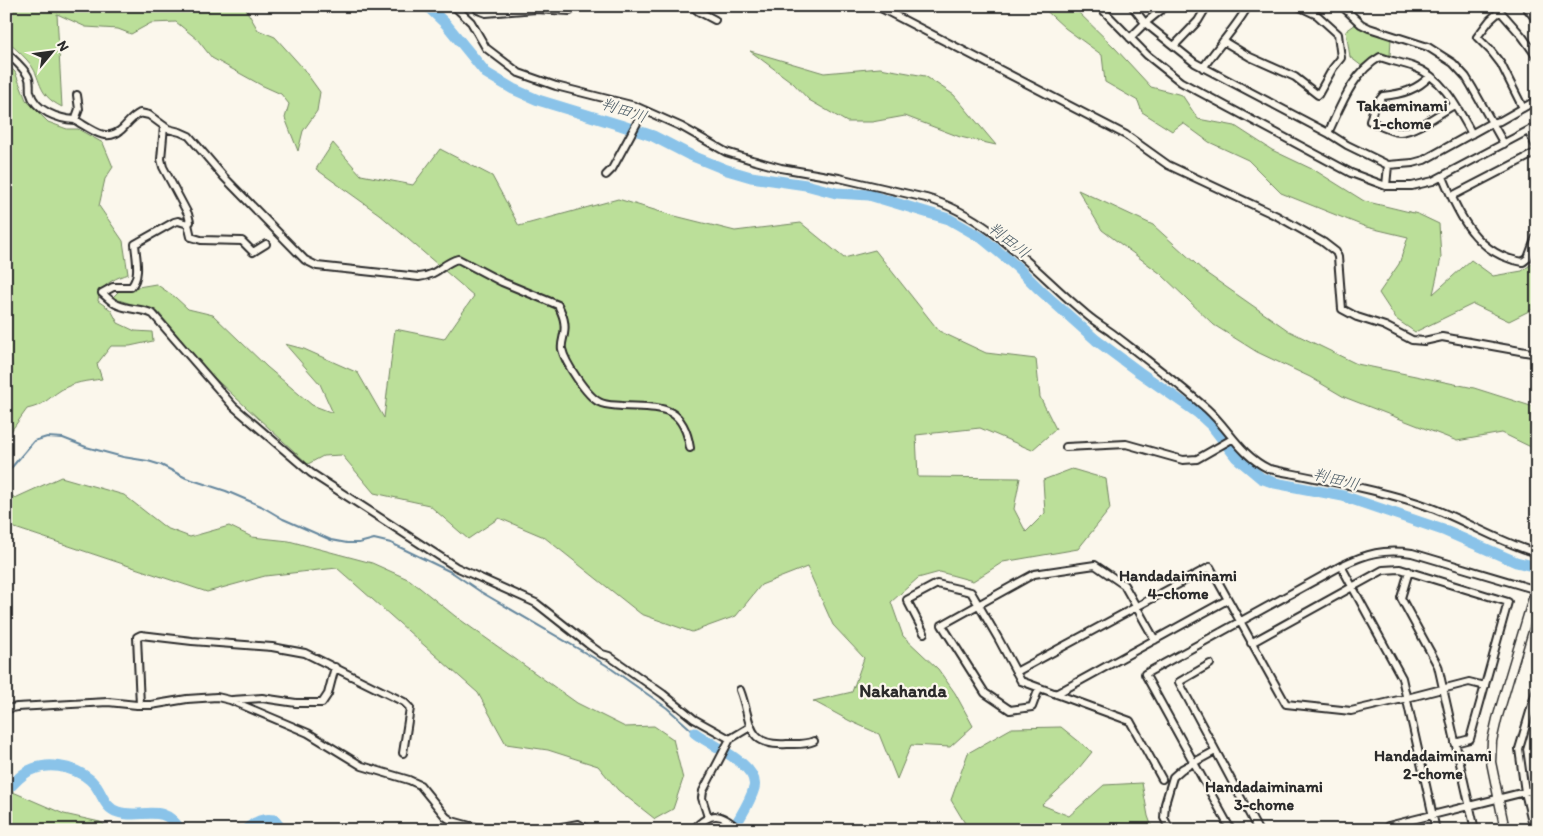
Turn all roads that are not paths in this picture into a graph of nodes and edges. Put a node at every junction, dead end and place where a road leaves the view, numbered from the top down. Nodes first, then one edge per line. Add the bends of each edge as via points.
1 (454, 6) edge
2 (475, 6) edge
3 (692, 6) edge
4 (876, 6) edge
5 (1099, 6) edge
6 (1132, 6) edge
7 (1166, 6) edge
8 (1207, 6) edge
9 (1248, 6) edge
10 (1298, 6) edge
11 (1342, 6) edge
12 (1524, 6) edge
13 (570, 11) dead end
14 (715, 20) dead end
15 (1537, 21) edge
16 (1145, 23) junction
17 (1130, 38) junction
18 (1223, 41) junction
19 (1174, 46) junction
20 (6, 52) edge
21 (1537, 57) edge
22 (1203, 68) junction
23 (1430, 76) junction
24 (77, 95) dead end
25 (1537, 100) edge
26 (1454, 105) junction
27 (1523, 108) junction
28 (644, 110) junction
29 (75, 120) junction
30 (1491, 123) junction
31 (164, 126) junction
32 (1537, 126) edge
33 (1528, 131) junction
34 (1328, 133) junction
35 (1472, 134) junction
36 (1504, 144) junction
37 (1537, 150) edge
38 (1388, 165) junction
39 (606, 175) dead end
40 (1443, 177) junction
41 (1386, 186) junction
42 (1452, 196) junction
43 (188, 224) junction
44 (1537, 234) edge
45 (266, 244) dead end
46 (1537, 354) edge
47 (1231, 440) junction
48 (1066, 447) dead end
49 (690, 448) dead end
50 (1537, 553) edge
51 (1341, 566) junction
52 (1409, 571) junction
53 (1352, 588) junction
54 (1536, 588) edge
55 (1228, 600) junction
56 (979, 605) junction
57 (1137, 606) junction
58 (1239, 621) junction
59 (924, 634) dead end
60 (1155, 640) junction
61 (1251, 643) junction
62 (1210, 664) dead end
63 (335, 667) junction
64 (1016, 672) junction
65 (1485, 686) junction
66 (1039, 688) junction
67 (1443, 688) junction
68 (1537, 688) edge
69 (740, 690) dead end
70 (1056, 694) junction
71 (1406, 698) junction
72 (231, 700) junction
73 (140, 705) junction
74 (6, 709) edge
75 (1534, 711) edge
76 (750, 727) junction
77 (730, 739) junction
78 (814, 742) dead end
79 (1455, 743) junction
80 (1215, 751) junction
81 (404, 753) dead end
82 (1194, 762) junction
83 (1162, 779) dead end
84 (1537, 789) edge
85 (1525, 792) junction
86 (1497, 799) junction
87 (1468, 805) junction
88 (1432, 814) junction
89 (708, 817) junction
90 (1388, 826) dead end
91 (562, 827) dead end
92 (496, 830) edge
93 (589, 830) edge
94 (693, 830) edge
95 (739, 830) edge
96 (1170, 830) edge
97 (1231, 830) edge
98 (1258, 830) edge
99 (1436, 830) edge
100 (1475, 830) edge
101 (1505, 830) edge
102 (1534, 830) edge

1 - 28 street via 470,22 486,48 519,73
2 - 13 street via 486,13 536,9
3 - 14 street
4 - 46 street via 1126,135 1168,165 1277,216 1322,242 1338,257 1342,310 1412,340 1442,337
5 - 17 street
6 - 16 street
7 - 16 street
8 - 19 street via 1198,21
9 - 18 street
10 - 18 street via 1316,15 1338,34 1341,58 1318,95 1295,77
11 - 30 street via 1369,28 1428,47 1453,63 1466,77
12 - 15 street
16 - 17 street
16 - 19 street
17 - 41 street via 1181,82 1351,173
18 - 22 street
19 - 22 street
20 - 29 street via 27,74 30,93 39,106 62,119
21 - 27 street via 1500,11 1477,37 1501,64
22 - 34 street
23 - 26 street via 1449,94
23 - 26 street via 1413,89 1383,96 1374,107 1370,121 1400,132 1410,130
23 - 34 street via 1414,67 1380,57 1365,68 1348,91
24 - 29 street via 79,109
25 - 27 street
26 - 35 street
27 - 30 street
28 - 39 street
28 - 47 street via 726,152 781,168 938,201 970,217 984,225 1088,316 1208,410
29 - 31 street via 104,136 121,130 140,113 149,115
30 - 35 street
30 - 36 street
31 - 43 street via 163,167 188,214
31 - 49 street via 189,136 224,177 310,263 419,278 438,272 450,261 458,259 502,282 558,305 565,323 562,349 582,386 608,405 673,412 684,428
32 - 33 street
33 - 36 street
33 - 37 street
34 - 38 street
35 - 38 street via 1424,160
36 - 40 street
37 - 42 street
38 - 41 street
40 - 41 street via 1412,186
40 - 42 street
42 - 44 street via 1476,238 1509,258 1523,262 1528,258
43 - 45 street via 191,236 201,240 242,242 253,252
43 - 77 street via 174,222 135,244 136,281 131,287 113,287 102,293 115,304 153,314 233,406 311,473 456,568 536,603 694,719
47 - 48 street via 1191,460 1126,444
47 - 50 street via 1269,469 1417,503
51 - 53 street
51 - 54 street via 1374,553 1393,550
51 - 58 street
52 - 53 street via 1383,570
52 - 65 street via 1508,602
52 - 67 street via 1401,598 1438,666
53 - 61 street
53 - 71 street via 1402,678
54 - 86 street via 1492,741 1490,762
55 - 57 street via 1210,567
55 - 58 street
55 - 60 street
56 - 57 street via 1034,574 1095,565 1124,585
56 - 59 street via 971,592 937,584 908,600
56 - 64 street
56 - 66 street via 942,625 985,692 1010,710 1032,707
57 - 60 street
57 - 64 street
58 - 61 street
58 - 82 street via 1145,674
60 - 70 street
61 - 71 street via 1286,704 1351,711
62 - 80 street via 1178,682
63 - 72 street via 328,694 322,703 262,698
63 - 73 street via 314,656 292,650 142,635 137,637
63 - 81 street via 410,708
64 - 66 street via 1021,681
65 - 67 street via 1469,682
65 - 79 street via 1470,739
66 - 70 street
67 - 71 street
67 - 79 street
68 - 75 street
69 - 76 street
70 - 83 street via 1130,721
71 - 88 street
72 - 73 street via 218,697
72 - 92 street via 308,733 362,766 420,785 452,821
73 - 74 street via 108,702
75 - 85 street via 1519,749
76 - 77 street
76 - 78 street via 770,745
77 - 89 street via 703,790
79 - 87 street
80 - 82 street
80 - 98 street
82 - 96 street via 1173,777 1170,784 1164,818
82 - 97 street
84 - 85 street
85 - 86 street
85 - 102 street
86 - 87 street
86 - 101 street
87 - 88 street
87 - 100 street
88 - 90 street
88 - 99 street
89 - 94 street
89 - 95 street via 722,816
91 - 93 street via 578,824

